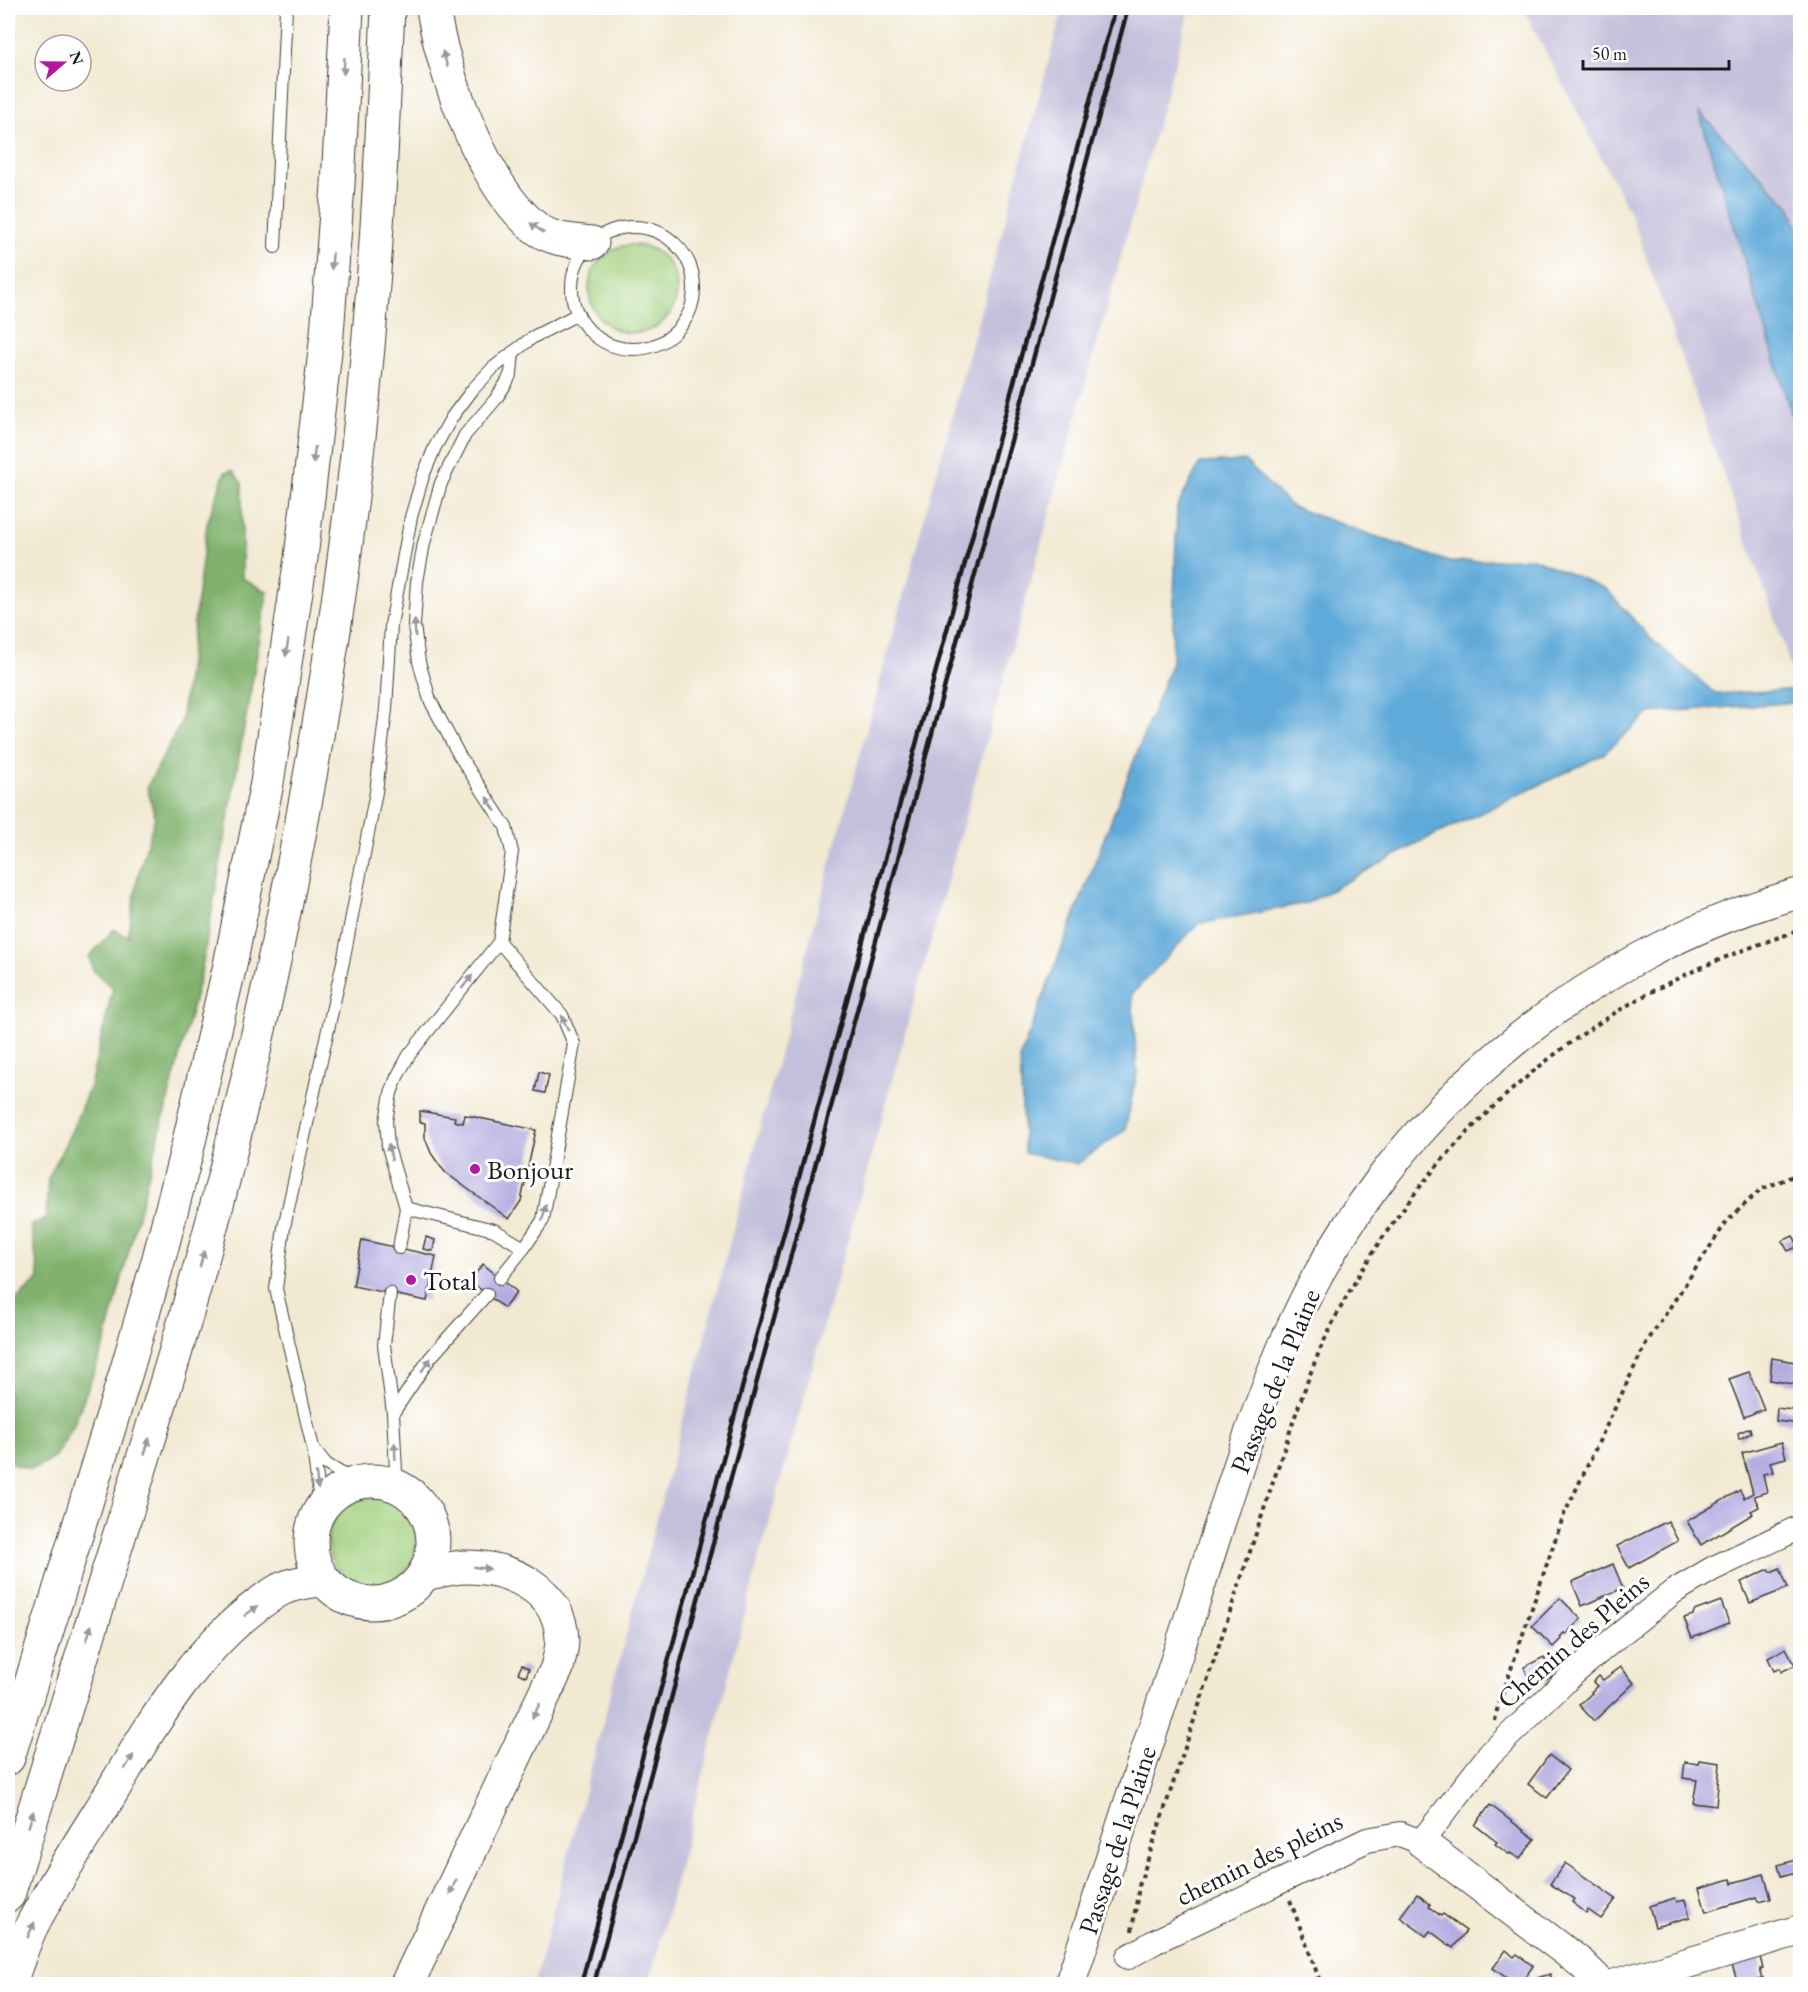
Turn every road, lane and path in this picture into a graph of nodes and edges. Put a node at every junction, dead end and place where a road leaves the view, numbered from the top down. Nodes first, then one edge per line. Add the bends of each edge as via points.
1 (285, 8) edge
2 (347, 8) edge
3 (388, 8) edge
4 (433, 8) edge
5 (592, 243) junction
6 (275, 247) dead end
7 (578, 314) junction
8 (513, 352) junction
9 (1800, 893) edge
10 (1800, 930) edge
11 (499, 942) junction
12 (1800, 1173) edge
13 (406, 1208) junction
14 (399, 1248) dead end
15 (524, 1248) junction
16 (500, 1278) dead end
17 (390, 1293) dead end
18 (487, 1294) dead end
19 (393, 1413) junction
20 (313, 1448) junction
21 (357, 1483) junction
22 (402, 1489) junction
23 (318, 1515) junction
24 (1800, 1527) edge
25 (424, 1574) junction
26 (324, 1580) junction
27 (1490, 1754) junction
28 (8, 1758) edge
29 (1421, 1842) junction
30 (1282, 1880) junction
31 (8, 1895) edge
32 (1800, 1930) edge
33 (1128, 1957) joint
34 (1599, 1982) edge
35 (9, 1984) edge
36 (407, 1984) edge
37 (1070, 1984) edge
38 (1321, 1984) edge

1 - 6 lane
2 -> 28 main road via 327,334 301,558 267,783 230,965 173,1204 124,1380
31 -> 3 main road via 184,1321 226,1171 272,971 306,798 342,573 368,349
5 -> 4 main road via 550,237 536,229 507,196 475,141 461,107
5 - 7 lane via 577,264 574,276 572,289
5 - 7 lane via 630,227 663,235 687,260 692,272 693,300 682,325 672,335 661,343 634,349 620,348 601,339
7 - 8 lane
11 -> 8 lane via 512,852 506,826 459,754 430,700 414,625 424,543 441,483 465,435 507,382
8 - 20 lane via 473,389 435,447 414,507 400,568 376,792 284,1227 276,1289
9 - 37 street, Passage de la Plaine via 1740,912 1646,954 1530,1029 1480,1070 1429,1121 1374,1188 1335,1245 1293,1324 1251,1429
10 - 33 path via 1744,949 1682,977 1590,1029 1523,1080 1467,1133 1399,1214 1323,1344 1293,1419 1139,1886
13 -> 11 lane via 387,1147 391,1093 409,1055
15 -> 11 lane via 543,1220 574,1044 562,1016
12 - 27 path via 1760,1190 1727,1221 1645,1345 1563,1517 1497,1710
13 - 14 lane
13 - 15 lane via 494,1230
15 - 16 lane
17 - 19 lane via 384,1345
19 -> 18 lane via 430,1358
22 -> 19 lane via 396,1471
20 - 21 lane via 326,1464
20 -> 23 lane
21 - 22 main road via 380,1481
21 - 23 main road via 336,1492
22 - 25 main road via 423,1508 431,1526 432,1555
23 - 26 main road via 311,1543
24 - 27 street, Chemin des Pleins via 1673,1592 1574,1673
25 - 26 main road via 404,1594 376,1603 347,1598
25 -> 36 main road via 477,1567 510,1573 531,1583 546,1597 557,1616 562,1640 557,1668
35 -> 26 main road via 32,1926 58,1881 150,1728 195,1666 244,1615 278,1590
27 - 29 street, Chemin des Pleins
29 - 30 street, chemin des pleins via 1400,1834 1367,1840
29 - 34 street via 1581,1963
30 - 33 street, chemin des pleins
30 - 38 path
32 - 34 street

